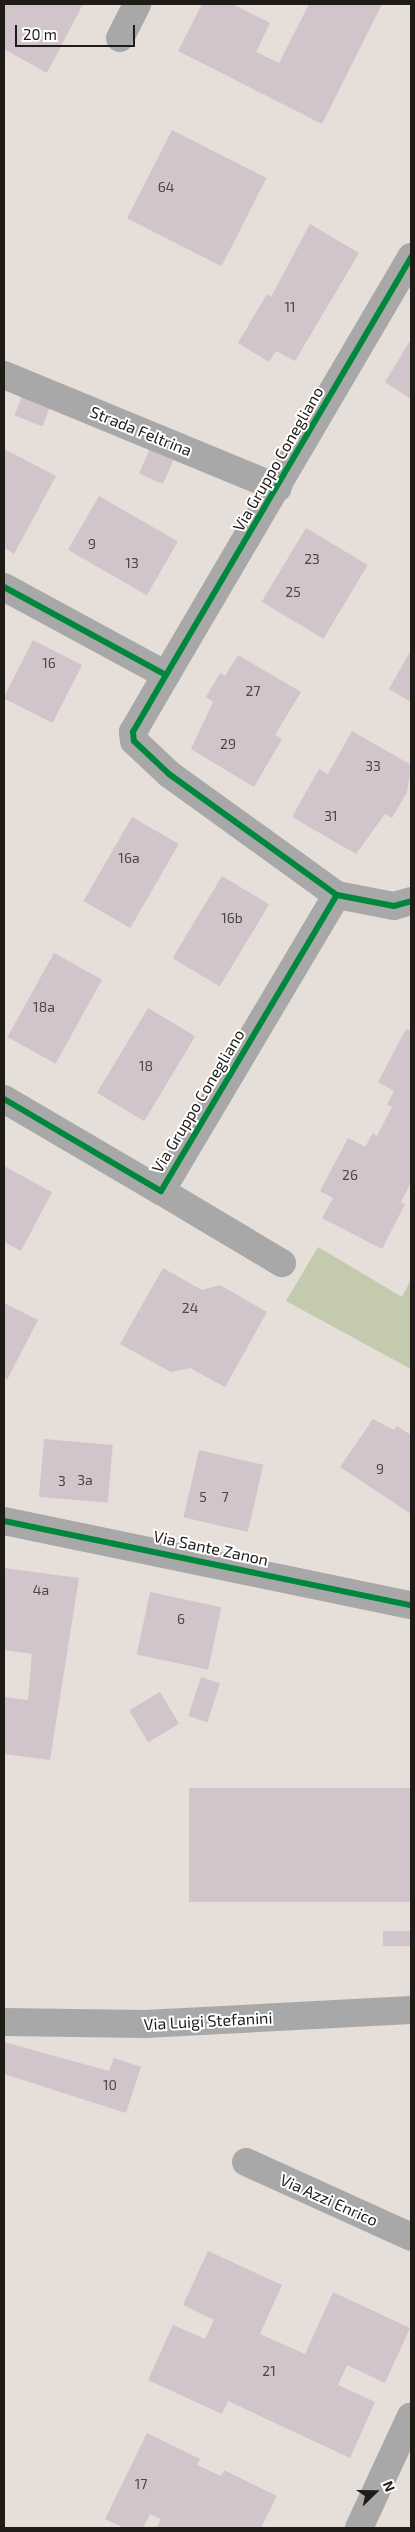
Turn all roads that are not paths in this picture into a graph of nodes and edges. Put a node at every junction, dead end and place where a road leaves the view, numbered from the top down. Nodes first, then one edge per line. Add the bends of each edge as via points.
1 (137, 4) edge
2 (120, 38) dead end
3 (411, 257) edge
4 (4, 375) edge
5 (278, 488) junction
6 (4, 587) edge
7 (166, 675) junction
8 (337, 895) junction
9 (411, 901) edge
10 (4, 1099) edge
11 (161, 1191) junction
12 (282, 1263) dead end
13 (4, 1521) edge
14 (411, 1606) edge
15 (411, 2010) edge
16 (4, 2022) edge
17 (246, 2162) dead end
18 (411, 2237) edge
19 (411, 2416) edge
20 (359, 2528) edge

1 - 2 street
3 - 5 street, Via Gruppo Conegliano
4 - 5 street, Strada Feltrina
5 - 7 street, Via Gruppo Conegliano
6 - 7 street
7 - 8 street, Via Gruppo Conegliano via 133,732 134,741 169,774
8 - 9 street, Via Gruppo Conegliano via 394,906
8 - 11 street, Via Gruppo Conegliano
10 - 11 street, Via Gruppo Conegliano
11 - 12 street, Via Gruppo Conegliano
13 - 14 street, Via Sante Zanon
15 - 16 street, Via Luigi Stefanini via 145,2024
17 - 18 street, Via Azzi Enrico
19 - 20 street

